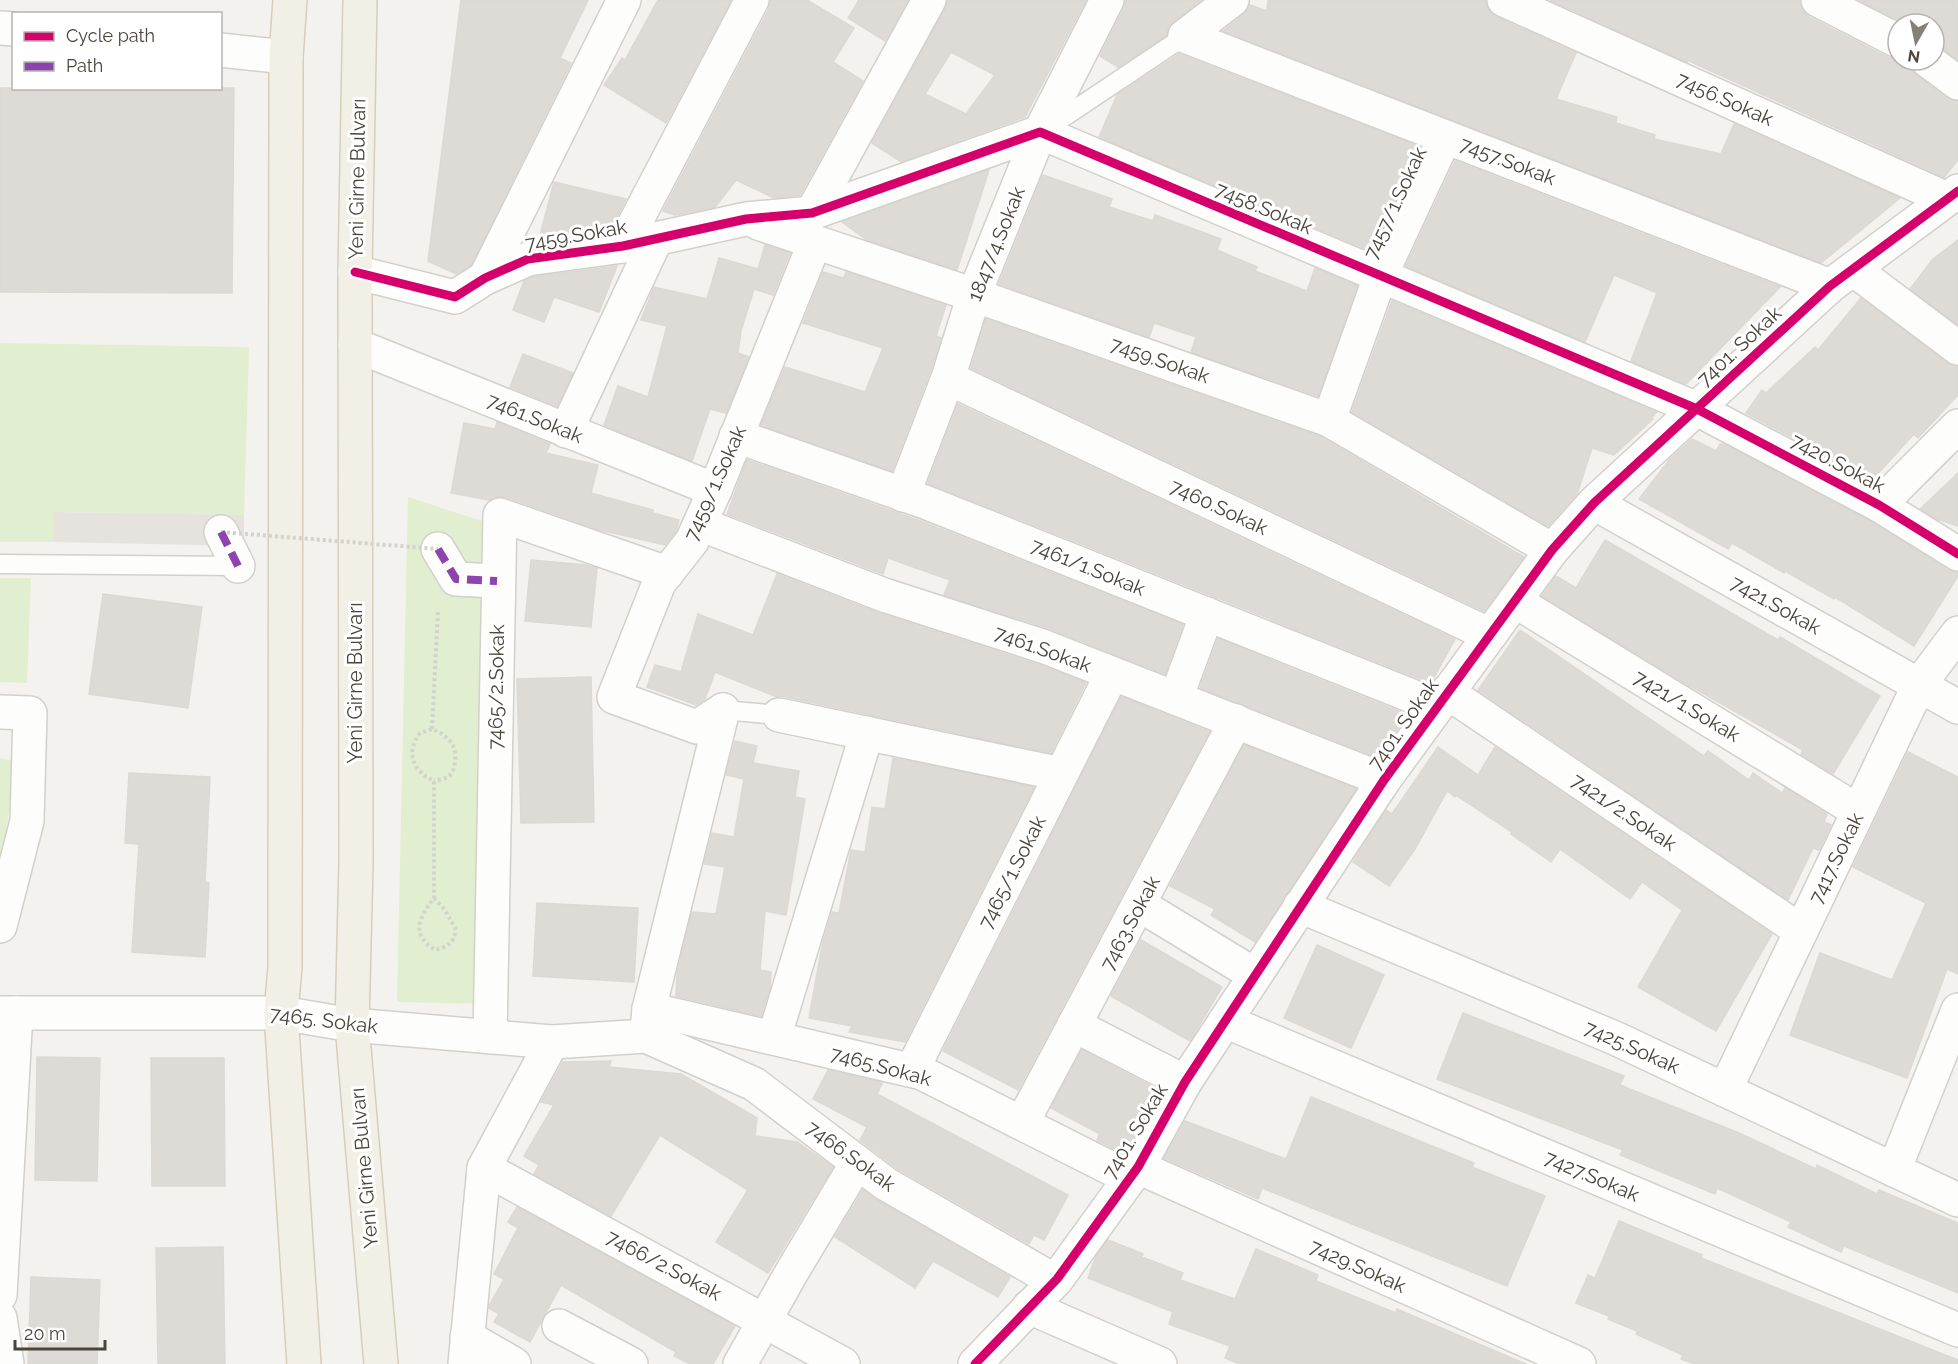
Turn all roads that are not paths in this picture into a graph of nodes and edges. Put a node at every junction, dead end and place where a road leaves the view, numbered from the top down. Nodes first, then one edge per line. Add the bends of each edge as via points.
1 (290, 0) edge
2 (360, 0) edge
3 (624, 0) edge
4 (752, 0) edge
5 (929, 0) edge
6 (1107, 0) edge
7 (1232, 0) edge
8 (1504, 0) edge
9 (1818, 0) edge
10 (1886, 35) edge
11 (1185, 36) junction
12 (222, 50) edge
13 (286, 57) junction
14 (1944, 72) edge
15 (1958, 82) edge
16 (1040, 132) junction
17 (1445, 137) junction
18 (1953, 195) edge
19 (813, 228) junction
20 (656, 239) junction
21 (623, 246) junction
22 (355, 272) junction
23 (1380, 277) junction
24 (1842, 277) junction
25 (484, 278) junction
26 (974, 295) junction
27 (355, 345) junction
28 (1958, 348) edge
29 (948, 378) junction
30 (1697, 409) junction
31 (1329, 420) junction
32 (1958, 426) edge
33 (566, 431) junction
34 (736, 436) junction
35 (715, 490) junction
36 (903, 495) junction
37 (1594, 503) junction
38 (1879, 505) junction
39 (700, 524) junction
40 (221, 532) road end
41 (438, 549) road end
42 (1552, 550) junction
43 (1958, 554) edge
44 (0, 564) edge
45 (238, 566) joint
46 (667, 573) junction
47 (497, 581) junction
48 (1515, 601) junction
49 (1207, 614) junction
50 (1958, 633) edge
51 (1490, 635) junction
52 (1112, 674) junction
53 (1919, 685) junction
54 (1176, 698) junction
55 (1442, 699) junction
56 (1958, 707) edge
57 (723, 710) junction
58 (15, 712) edge
59 (778, 715) joint
60 (1236, 721) junction
61 (867, 733) junction
62 (1061, 774) junction
63 (1384, 780) junction
64 (1858, 811) junction
65 (1140, 905) junction
66 (1300, 906) junction
67 (0, 926) edge
68 (1801, 931) junction
69 (1255, 975) junction
70 (1958, 1010) edge
71 (8, 1013) edge
72 (281, 1013) junction
73 (647, 1022) junction
74 (1225, 1022) junction
75 (352, 1025) junction
76 (1074, 1025) junction
77 (490, 1037) junction
78 (774, 1038) junction
79 (552, 1042) junction
80 (912, 1070) junction
81 (1185, 1082) junction
82 (1725, 1090) junction
83 (1022, 1123) junction
84 (857, 1162) junction
85 (484, 1168) junction
86 (1894, 1170) junction
87 (1134, 1172) junction
88 (1958, 1200) edge
89 (1055, 1281) junction
90 (0, 1295) edge
91 (1029, 1307) junction
92 (0, 1318) edge
93 (765, 1320) junction
94 (559, 1326) dead end
95 (1958, 1330) edge
96 (466, 1350) edge
97 (7, 1364) edge
98 (304, 1364) edge
99 (381, 1364) edge
100 (514, 1364) edge
101 (631, 1364) edge
102 (740, 1364) edge
103 (843, 1364) edge
104 (975, 1364) edge
105 (1160, 1364) edge
106 (1579, 1364) edge

1 - 13 main road
2 - 22 main road, Yeni Girne Bulvarı
3 - 25 street
4 - 21 street
5 - 19 street, 7459/1.Sokak
6 - 16 street, 1847/4.Sokak
7 - 11 street
8 - 18 street, 7456.Sokak
9 - 10 street
11 - 16 lane
11 - 17 street, 7457.Sokak
12 - 13 street
13 - 72 main road via 285,943
14 - 15 street
16 - 19 street
16 - 23 street, 7458.Sokak
16 - 26 street, 1847/4.Sokak
17 - 23 street, 7457/1.Sokak
17 - 24 street, 7457.Sokak
18 - 24 street, 7401. Sokak
19 - 20 street, 7459.Sokak via 746,219
19 - 26 street, 7459.Sokak
19 - 34 street, 7459/1.Sokak
20 - 21 street, 7459.Sokak
20 - 33 street
21 - 25 street, 7459.Sokak via 528,259
22 - 25 street, 7459.Sokak via 455,297
22 - 27 main road, Yeni Girne Bulvarı
23 - 30 street, 7458.Sokak
23 - 31 street, 7457/1.Sokak
24 - 28 street, 7457.Sokak
24 - 30 street, 7401. Sokak
26 - 29 street, 1847/4.Sokak
26 - 31 street, 7459.Sokak
27 - 33 street, 7461.Sokak
27 - 75 main road, Yeni Girne Bulvarı via 356,863
29 - 36 street, 1847/4.Sokak
29 - 51 street, 7460.Sokak
30 - 37 street, 7401. Sokak
30 - 38 street, 7420.Sokak
31 - 42 street, 7459.Sokak
32 - 38 street
33 - 35 street, 7461.Sokak
34 - 35 street, 7459/1.Sokak
34 - 36 street, 7461/1.Sokak
35 - 39 street, 7459/1.Sokak
36 - 49 street, 7461/1.Sokak
37 - 42 street, 7401. Sokak
37 - 53 street, 7421.Sokak
38 - 43 street, 7420.Sokak
39 - 46 street, 7459/1.Sokak
39 - 52 street, 7461.Sokak via 884,595 1045,647
40 - 45 street
41 - 47 street via 456,579
42 - 48 street, 7401. Sokak
44 - 45 lane
46 - 47 street, 7465/2.Sokak via 500,515
46 - 57 street, 7459/1.Sokak via 659,583 614,697 697,727
47 - 77 street, 7465/2.Sokak
48 - 51 street, 7401. Sokak
48 - 64 street, 7421/1.Sokak
49 - 54 street
49 - 55 street, 7461/1.Sokak
50 - 53 street, 7417.Sokak
51 - 55 street, 7401. Sokak
52 - 54 street, 7461.Sokak
52 - 62 street, 7465/1.Sokak
53 - 56 street, 7421.Sokak
53 - 64 street, 7417.Sokak
54 - 60 street, 7461.Sokak
55 - 63 street, 7401. Sokak
55 - 68 street, 7421/2.Sokak
57 - 59 lane
57 - 73 street
58 - 67 street via 27,821
59 - 61 street
60 - 63 street, 7461.Sokak
60 - 65 street, 7463.Sokak
61 - 62 street
61 - 78 street
62 - 80 street, 7465/1.Sokak
63 - 66 street, 7401. Sokak
64 - 68 street, 7417.Sokak
65 - 69 street
65 - 76 street, 7463.Sokak
66 - 69 street, 7401. Sokak
66 - 82 street, 7425.Sokak via 1617,1039
68 - 82 street, 7417.Sokak
69 - 74 street, 7401. Sokak
70 - 86 street
71 - 72 street, 7465. Sokak
71 - 90 street
72 - 75 street, 7465. Sokak
72 - 98 main road
73 - 78 street, 7465.Sokak
73 - 79 street, 7465. Sokak
73 - 84 street, 7466.Sokak via 754,1084
74 - 81 street, 7401. Sokak
74 - 95 street, 7427.Sokak
75 - 77 street, 7465. Sokak
75 - 99 main road, Yeni Girne Bulvarı
76 - 81 street
76 - 83 street, 7463.Sokak
77 - 79 street, 7465. Sokak
78 - 80 street, 7465.Sokak
79 - 85 street
80 - 83 street, 7465.Sokak
81 - 87 street, 7401. Sokak
82 - 86 street, 7425.Sokak
83 - 87 street, 7465.Sokak
84 - 89 street, 7466.Sokak via 886,1184
84 - 93 street
85 - 93 street, 7466/2.Sokak
85 - 96 street
86 - 88 street, 7425.Sokak
87 - 89 street, 7401. Sokak
87 - 106 street, 7429.Sokak
89 - 91 street, 7401. Sokak
91 - 104 street, 7401. Sokak
91 - 105 street
92 - 97 street
93 - 102 street
93 - 103 street, 7466/2.Sokak
94 - 101 street
96 - 100 street

